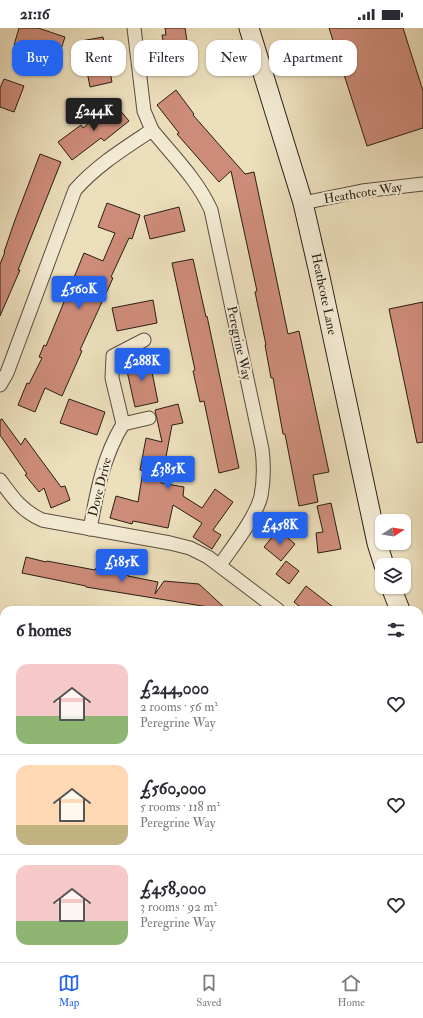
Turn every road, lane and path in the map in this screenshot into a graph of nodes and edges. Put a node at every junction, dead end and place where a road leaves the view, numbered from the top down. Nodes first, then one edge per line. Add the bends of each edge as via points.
1 (134, 28) edge
2 (249, 28) edge
3 (152, 130) junction
4 (423, 184) edge
5 (303, 204) junction
6 (144, 340) dead end
7 (0, 385) edge
8 (149, 418) dead end
9 (123, 424) junction
10 (0, 480) edge
11 (90, 529) junction
12 (382, 558) edge
13 (220, 565) junction
14 (394, 594) edge
15 (273, 606) edge
16 (398, 606) edge

1 - 3 street, Peregrine Way via 144,111
2 - 5 street, Heathcote Lane
3 - 7 street via 105,161 75,190 7,373
3 - 13 street, Peregrine Way via 194,180 211,210 262,449 264,472 261,497
4 - 5 street, Heathcote Way via 362,191
5 - 12 street, Heathcote Lane
6 - 9 street via 113,356 112,378
8 - 9 street
9 - 11 street, Dove Drive via 116,435 102,472
10 - 11 street via 16,502 34,516 50,522
11 - 13 street via 190,548
13 - 15 street
14 - 16 street

